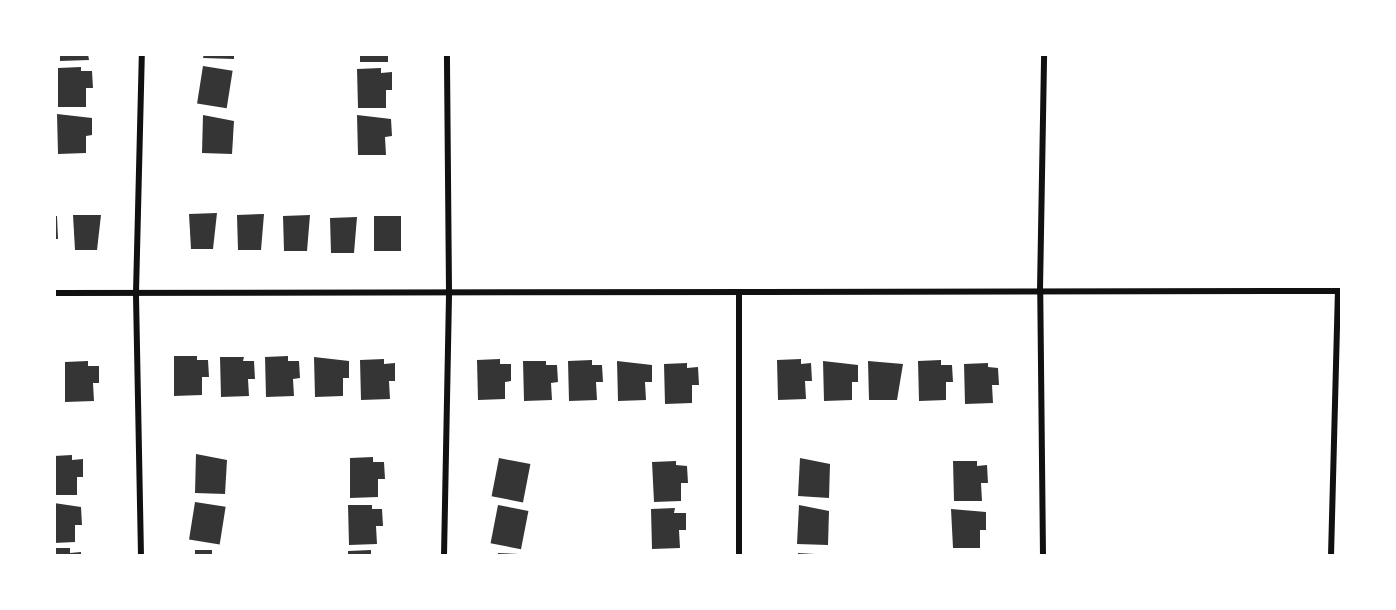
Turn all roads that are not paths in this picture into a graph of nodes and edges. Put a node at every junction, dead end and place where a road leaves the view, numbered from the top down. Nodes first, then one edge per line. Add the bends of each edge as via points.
1 (142, 54) edge
2 (447, 54) edge
3 (1044, 54) edge
4 (1040, 290) junction
5 (449, 291) junction
6 (1340, 291) edge
7 (54, 292) edge
8 (136, 293) junction
9 (739, 294) junction
10 (141, 556) edge
11 (444, 556) edge
12 (739, 556) edge
13 (1043, 556) edge
14 (1331, 556) edge

1 - 8 street
2 - 5 street
3 - 4 street
4 - 6 street
4 - 9 street
4 - 13 street
5 - 8 street
5 - 9 street
5 - 11 street
6 - 14 street
7 - 8 street
8 - 10 street
9 - 12 street

